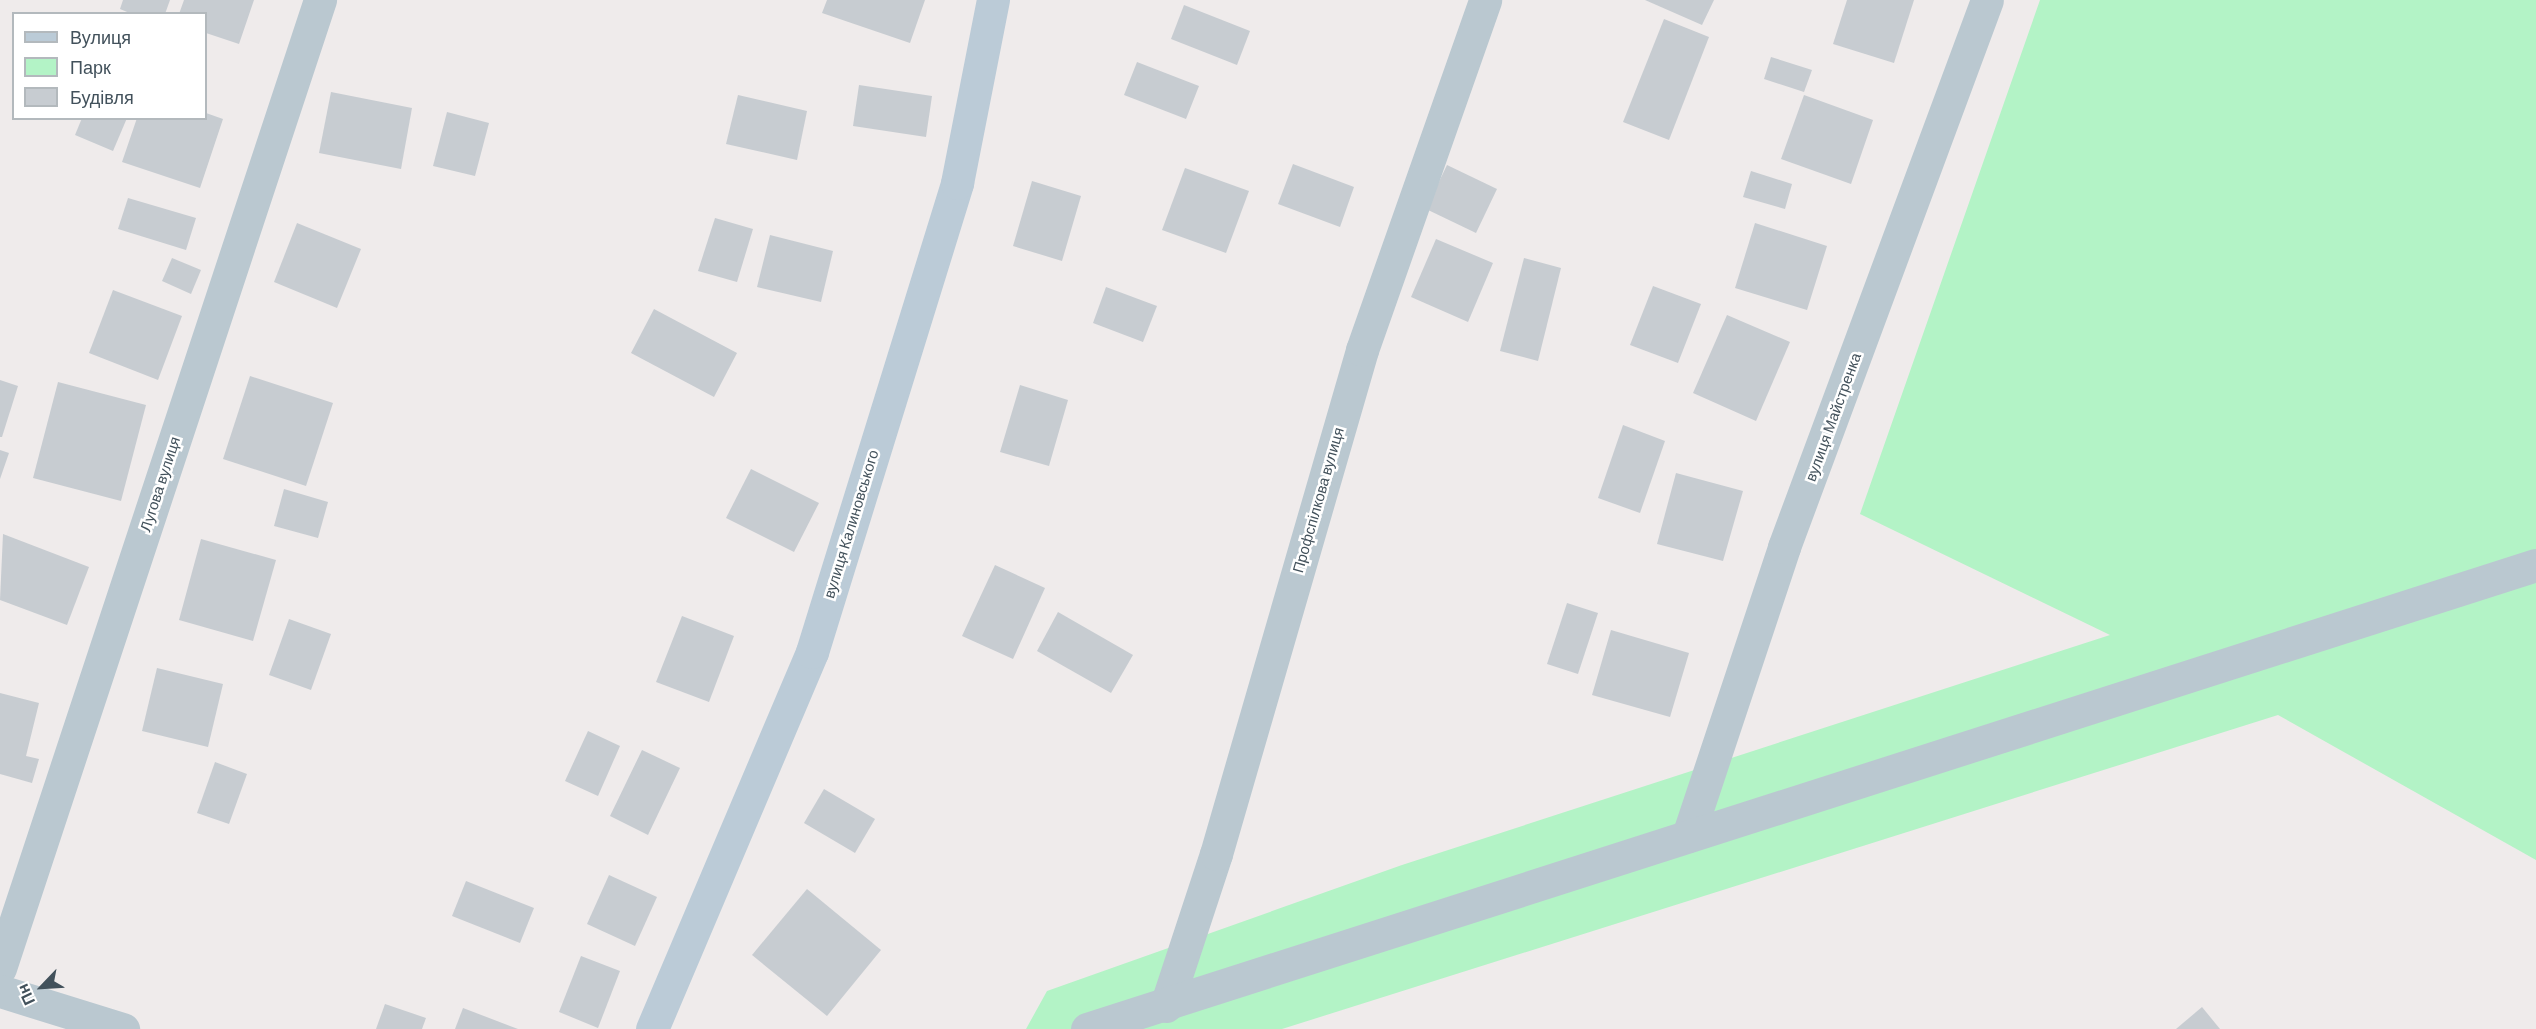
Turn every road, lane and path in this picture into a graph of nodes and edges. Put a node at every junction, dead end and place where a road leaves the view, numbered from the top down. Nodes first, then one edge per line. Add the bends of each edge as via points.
1 (320, 0) edge
2 (993, 0) edge
3 (1485, 0) edge
4 (1987, 0) edge
5 (2536, 565) edge
6 (1688, 836) junction
7 (0, 968) edge
8 (0, 991) edge
9 (1166, 1006) junction
10 (123, 1029) edge
11 (652, 1029) edge
12 (1087, 1029) edge

1 - 7 street, Лугова вулиця
2 - 11 main road, вулиця Калиновського via 957,183 812,652
3 - 9 street, Профспілкова вулиця via 1362,350 1216,854
4 - 6 street, вулиця Майстренка via 1784,547
5 - 6 street
6 - 9 street
8 - 10 street
9 - 12 street

